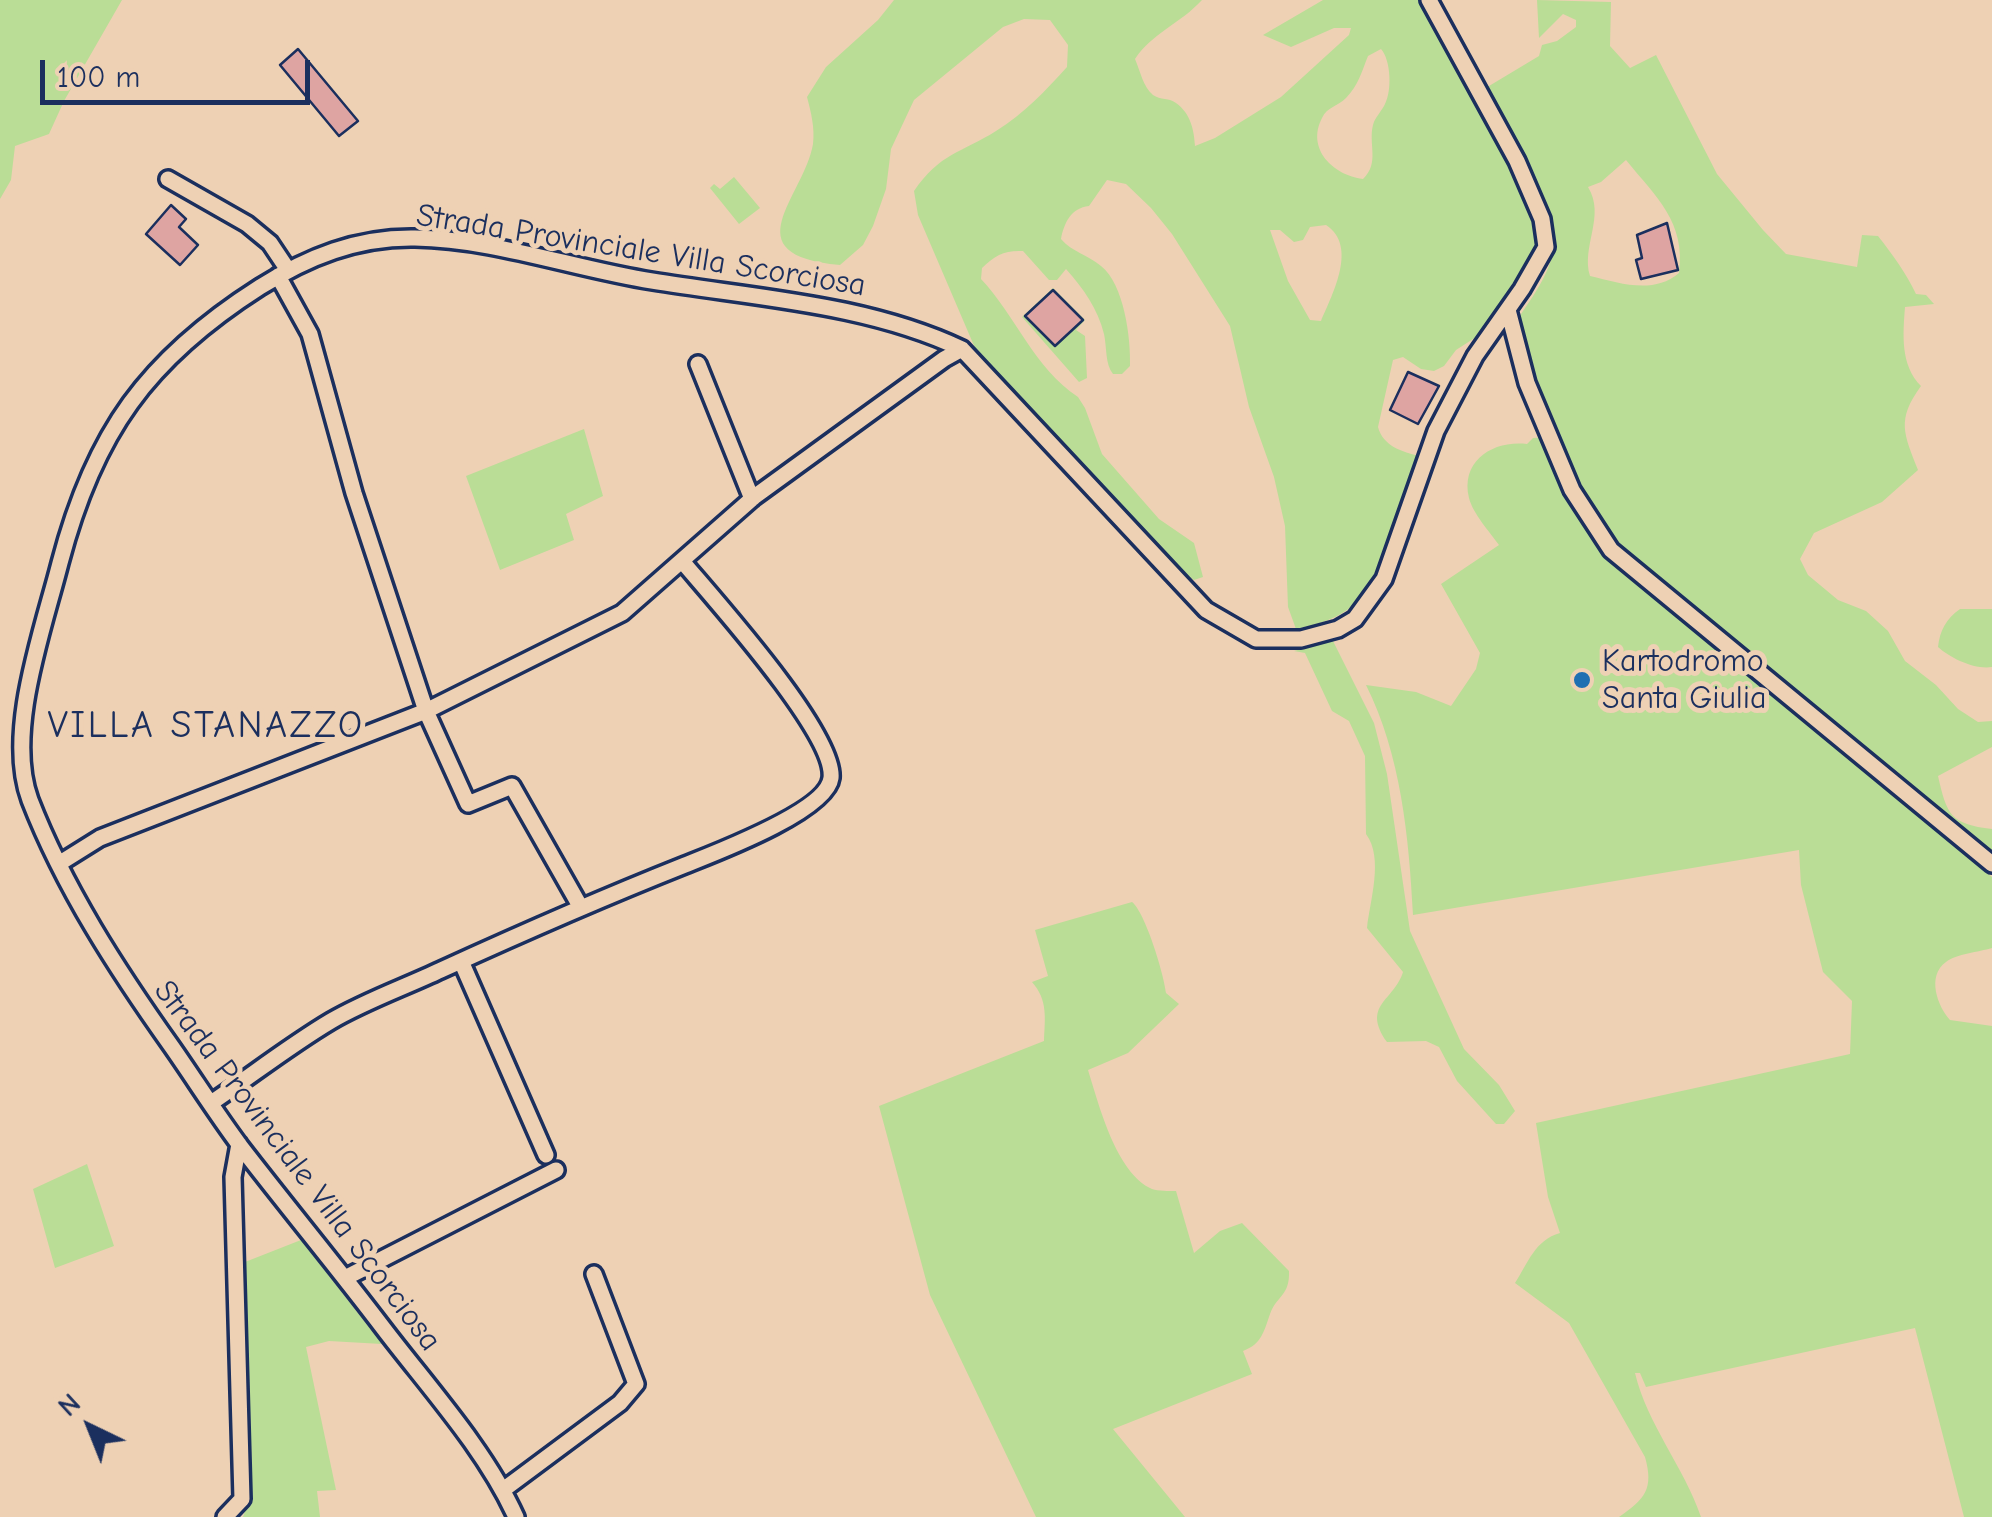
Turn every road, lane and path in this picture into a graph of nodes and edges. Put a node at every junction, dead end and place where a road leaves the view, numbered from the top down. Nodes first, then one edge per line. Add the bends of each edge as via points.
1 (1429, 0) edge
2 (168, 179) dead end
3 (283, 273) junction
4 (1508, 310) junction
5 (962, 349) junction
6 (698, 364) dead end
7 (752, 499) junction
8 (682, 561) junction
9 (426, 712) junction
10 (60, 863) junction
11 (1992, 864) edge
12 (580, 906) junction
13 (462, 961) junction
14 (211, 1103) junction
15 (239, 1144) junction
16 (546, 1156) dead end
17 (556, 1170) dead end
18 (594, 1274) dead end
19 (345, 1278) junction
20 (503, 1490) junction
21 (225, 1517) edge
22 (516, 1517) edge

1 - 4 street via 1542,220 1546,246
2 - 3 street via 247,224 270,243
3 - 5 street, Strada Provinciale Villa Scorciosa via 373,239 460,242 873,317
3 - 9 street via 310,334
3 - 10 street, Strada Provinciale Villa Scorciosa via 216,315 151,375 116,423 72,520 22,733 28,795
4 - 5 street, Strada Provinciale Villa Scorciosa via 1436,431 1384,580 1355,619 1301,639 1256,639 1206,610
4 - 11 street via 1527,383 1572,490 1611,550
5 - 7 street
6 - 7 street
7 - 8 street
8 - 9 street via 622,614
8 - 12 street via 816,732 831,779 805,808 732,846
9 - 10 street via 100,838
9 - 12 street via 468,804 512,786
10 - 14 street, Strada Provinciale Villa Scorciosa via 122,975
12 - 13 street
13 - 14 street via 332,1020
13 - 16 street
14 - 15 street, Strada Provinciale Villa Scorciosa
15 - 19 street, Strada Provinciale Villa Scorciosa
15 - 21 street via 233,1177 242,1499
17 - 19 street
18 - 20 street via 636,1384
19 - 20 street, Strada Provinciale Villa Scorciosa
20 - 22 street, Strada Provinciale Villa Scorciosa

